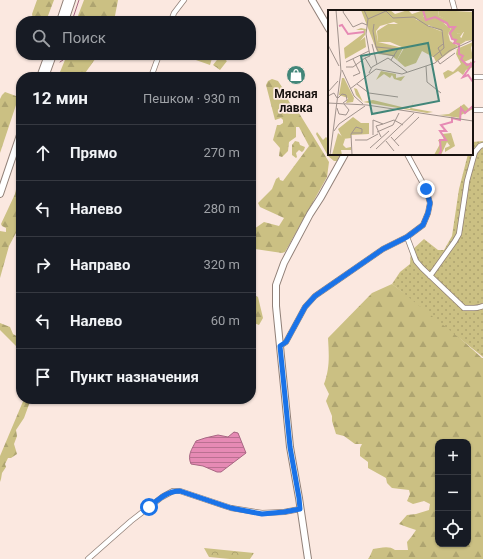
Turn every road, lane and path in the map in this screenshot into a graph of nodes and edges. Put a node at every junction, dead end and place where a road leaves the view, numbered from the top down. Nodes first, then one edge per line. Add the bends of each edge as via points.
1 (67, 0) edge
2 (72, 0) edge
3 (184, 0) edge
4 (312, 0) edge
5 (452, 0) edge
6 (455, 10) edge
7 (62, 16) edge
8 (67, 16) edge
9 (173, 16) edge
10 (328, 27) edge
11 (46, 60) edge
12 (51, 60) edge
13 (157, 60) edge
14 (42, 72) edge
15 (47, 72) edge
16 (153, 72) edge
17 (473, 76) edge
18 (483, 77) edge
19 (483, 145) edge
20 (16, 147) edge
21 (344, 155) edge
22 (408, 155) edge
23 (16, 157) edge
24 (0, 194) edge
25 (0, 200) edge
26 (407, 237) junction
27 (430, 276) junction
28 (483, 306) edge
29 (280, 346) junction
30 (300, 509) junction
31 (88, 559) edge
32 (308, 559) edge

1 - 7 main road
2 - 8 main road
3 - 9 street
4 - 10 main road
5 - 6 street
11 - 14 main road
12 - 15 main road
13 - 16 street
17 - 18 street
19 - 27 street via 475,152 471,166 459,234
20 - 24 main road
21 - 29 main road via 284,263 276,285
22 - 26 street via 426,189 430,203 423,225
23 - 25 main road
26 - 27 street via 416,261
26 - 29 street via 383,249 315,296 305,307 286,342
27 - 28 street via 464,308
29 - 30 main road via 290,447
30 - 31 street via 262,514 173,491 131,521
30 - 32 main road

